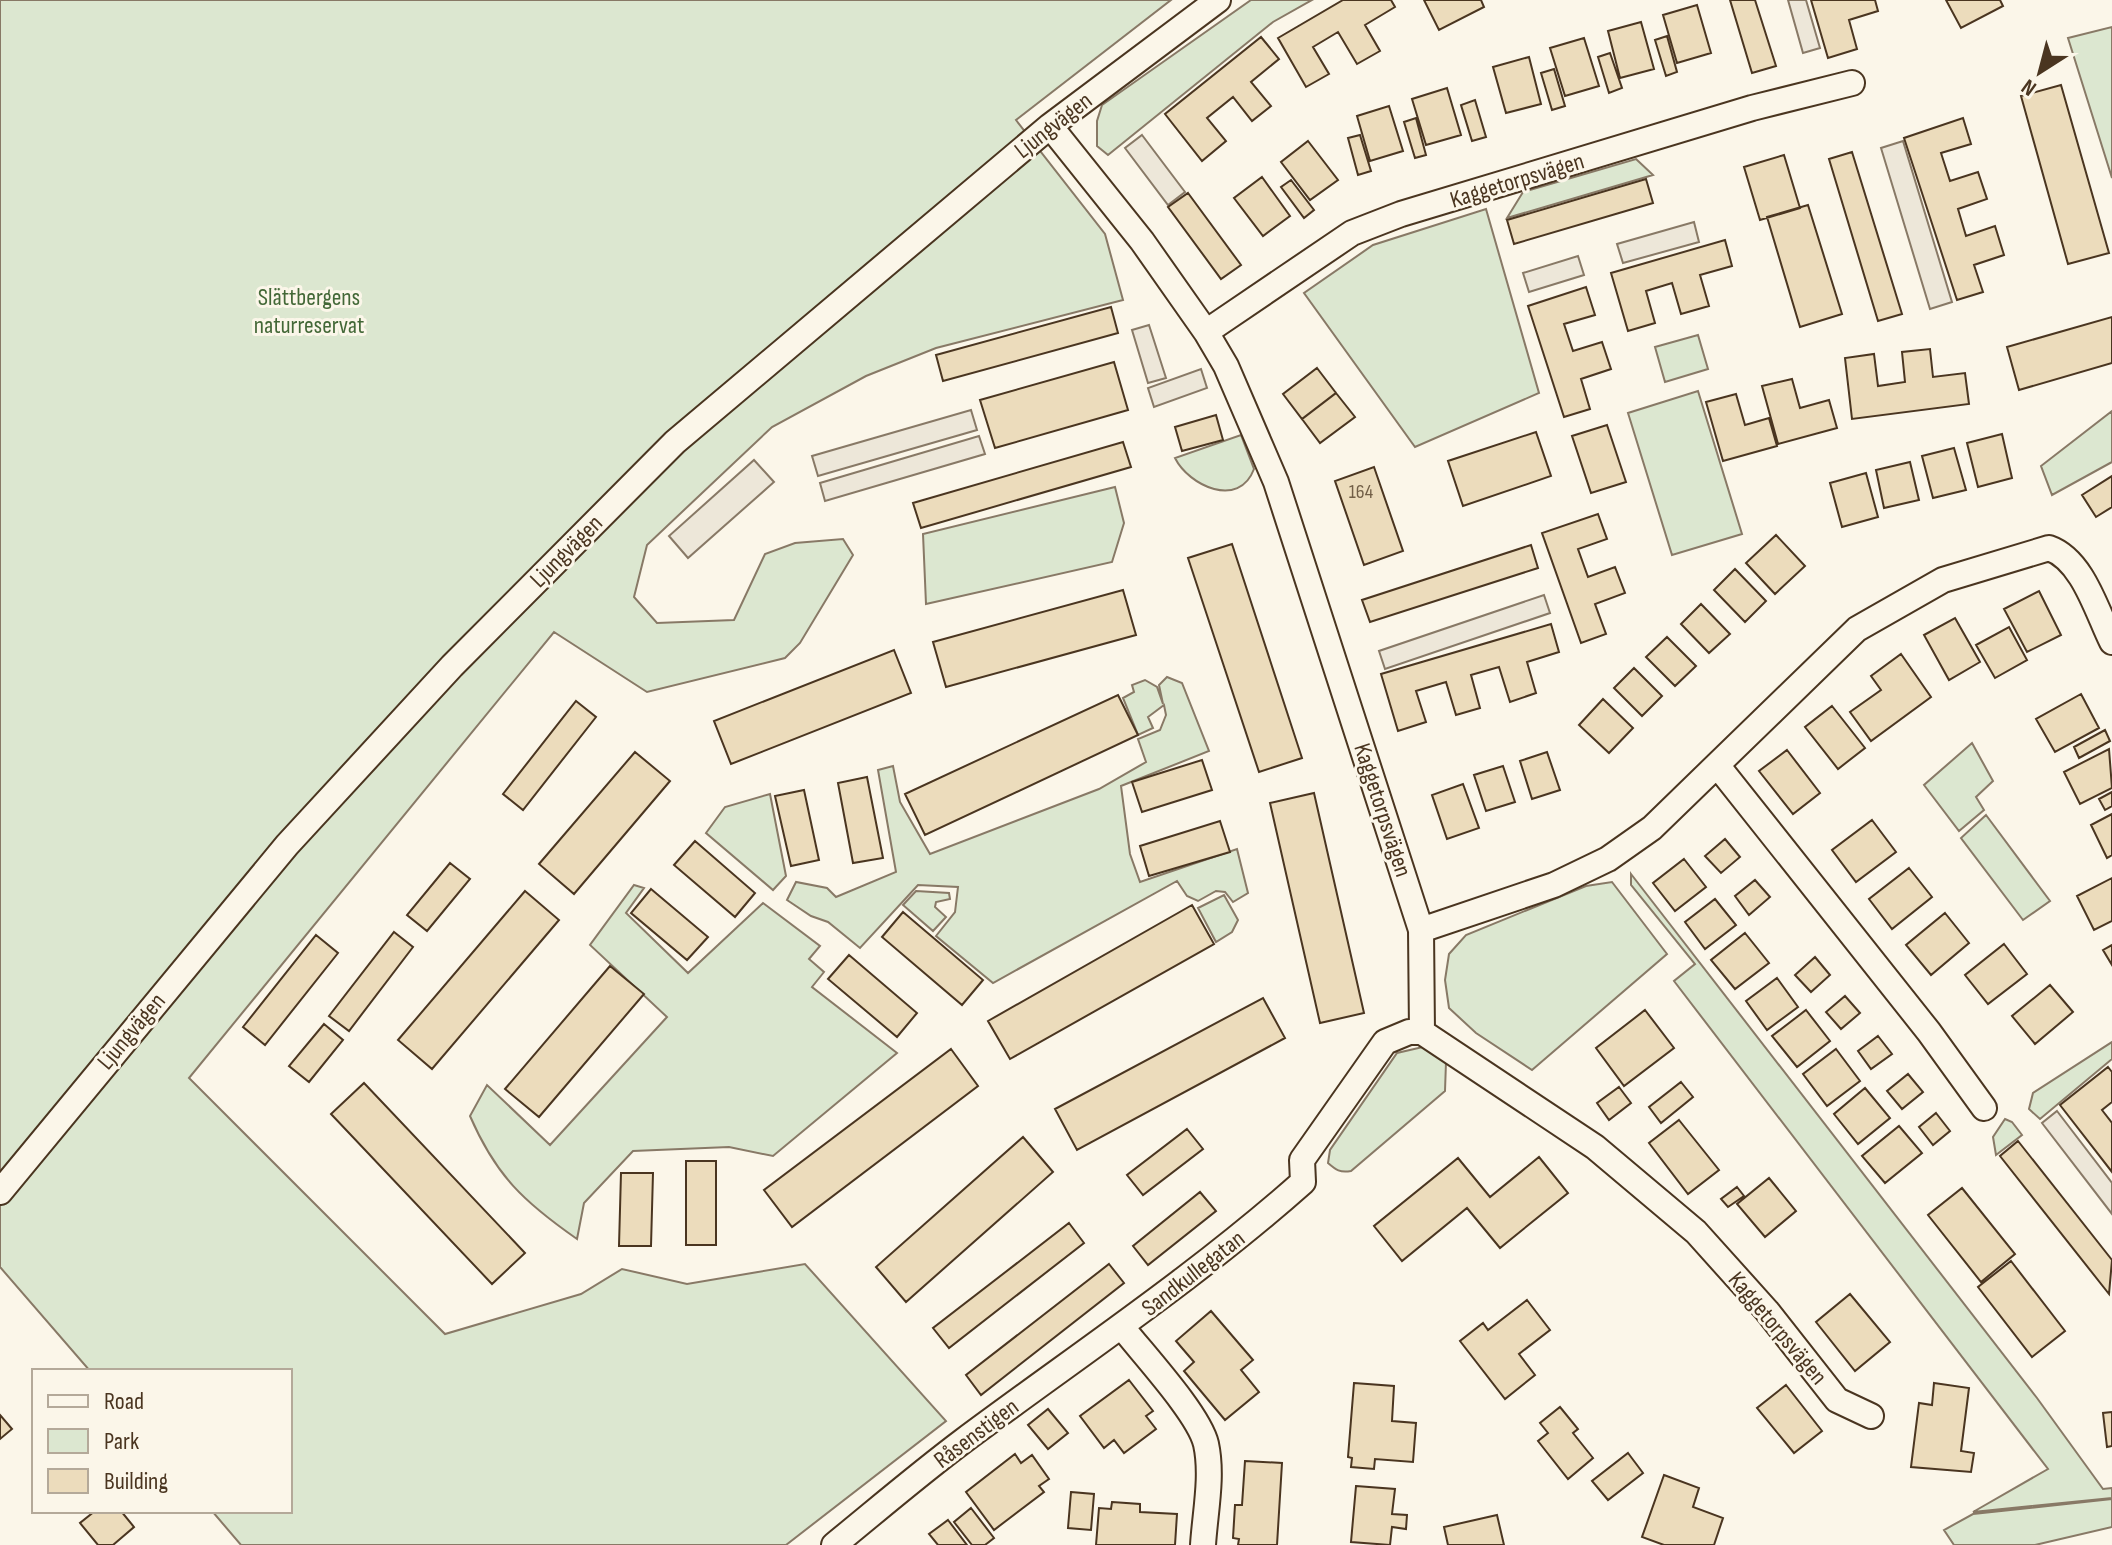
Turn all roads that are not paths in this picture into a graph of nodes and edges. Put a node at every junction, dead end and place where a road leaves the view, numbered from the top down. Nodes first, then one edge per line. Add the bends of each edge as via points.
1 (1218, 0) edge
2 (1852, 83) dead end
3 (1050, 126) junction
4 (1206, 332) junction
5 (2112, 642) edge
6 (1717, 765) junction
7 (1421, 930) junction
8 (1422, 1032) junction
9 (1984, 1108) dead end
10 (0, 1192) edge
11 (1122, 1327) junction
12 (1871, 1416) dead end
13 (834, 1545) edge
14 (1203, 1545) edge

1 - 3 street, Ljungvägen
2 - 4 street, Kaggetorpsvägen via 1401,214 1352,233
3 - 4 street, Kaggetorpsvägen
3 - 10 street, Ljungvägen via 675,442 452,666 287,845
4 - 7 street, Kaggetorpsvägen via 1276,482
5 - 6 street via 2062,552 2049,548 1943,580 1857,629
6 - 7 street via 1652,828 1608,859 1554,885
6 - 9 street
7 - 8 street, Kaggetorpsvägen
8 - 11 street, Sandkullegatan via 1385,1042 1302,1160 1303,1182
8 - 12 street, Kaggetorpsvägen via 1595,1147 1696,1232 1837,1400
11 - 13 street, Råsenstigen via 961,1443
11 - 14 street, Sandkullegatan via 1206,1442

